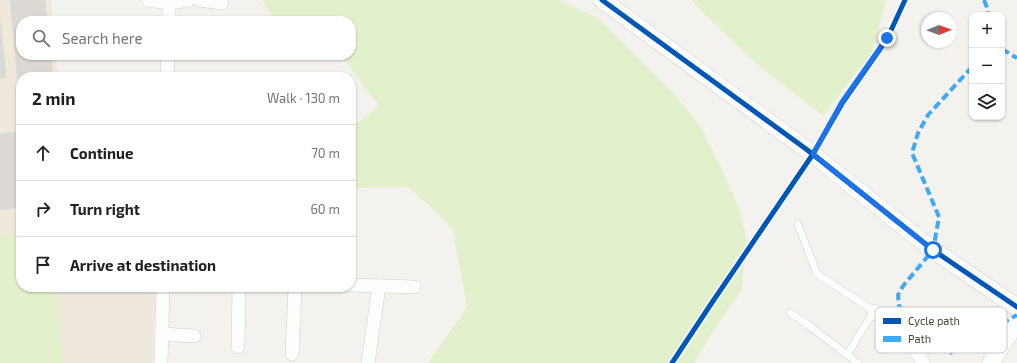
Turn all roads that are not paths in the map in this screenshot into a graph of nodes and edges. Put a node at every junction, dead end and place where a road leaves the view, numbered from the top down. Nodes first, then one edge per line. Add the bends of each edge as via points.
1 (148, 0) edge
2 (189, 0) edge
3 (200, 0) edge
4 (602, 0) edge
5 (169, 2) edge
6 (222, 2) dead end
7 (169, 16) edge
8 (168, 60) edge
9 (167, 72) edge
10 (798, 224) dead end
11 (356, 286) edge
12 (380, 286) junction
13 (414, 287) dead end
14 (163, 292) edge
15 (239, 292) edge
16 (296, 292) edge
17 (1017, 307) edge
18 (874, 311) joint
19 (790, 313) dead end
20 (1017, 321) edge
21 (162, 334) junction
22 (194, 336) dead end
23 (1007, 337) edge
24 (238, 347) dead end
25 (917, 353) edge
26 (997, 353) edge
27 (292, 354) dead end
28 (847, 355) junction
29 (161, 363) edge
30 (368, 363) edge
31 (858, 363) edge
32 (923, 363) edge
33 (991, 363) edge

1 - 5 street
2 - 5 street
3 - 6 street
4 - 17 street via 813,154 933,250
5 - 7 street
8 - 9 street
10 - 18 lane via 817,274
11 - 12 street
12 - 13 street
12 - 30 street
14 - 21 street
15 - 24 street
16 - 27 street
18 - 28 lane
19 - 28 lane
20 - 23 street
21 - 22 street
21 - 29 street
25 - 32 street
26 - 33 street
28 - 31 lane

